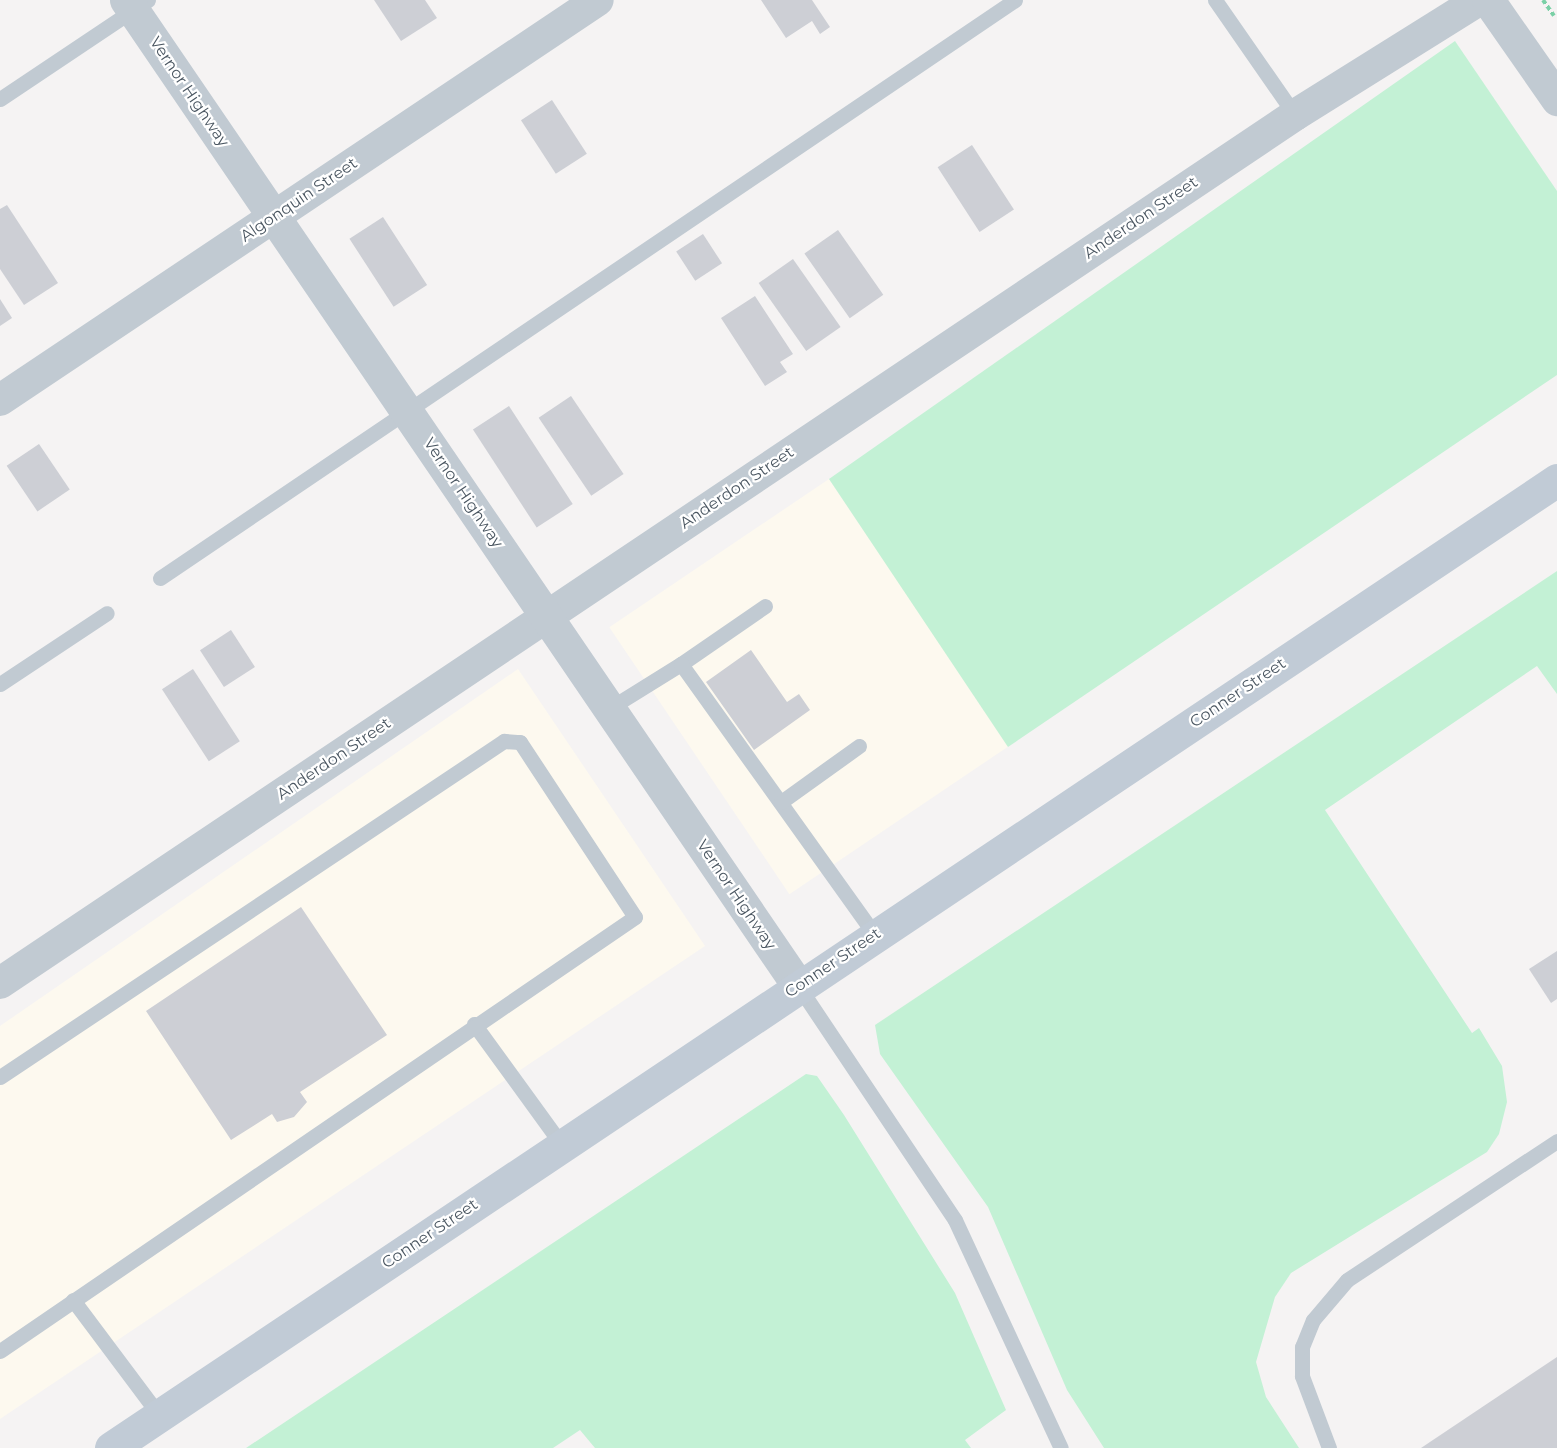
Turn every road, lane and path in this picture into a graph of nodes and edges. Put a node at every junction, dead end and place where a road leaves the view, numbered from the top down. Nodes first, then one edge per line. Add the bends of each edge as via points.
1 (598, 0) edge
2 (1015, 0) edge
3 (1215, 0) edge
4 (1479, 0) edge
5 (1488, 0) edge
6 (1543, 0) edge
7 (136, 3) edge
8 (1554, 16) dead end
9 (0, 99) edge
10 (1557, 99) edge
11 (1295, 116) junction
12 (275, 217) junction
13 (0, 400) edge
14 (408, 411) junction
15 (1557, 480) edge
16 (160, 578) dead end
17 (765, 606) dead end
18 (107, 613) dead end
19 (547, 616) junction
20 (681, 664) junction
21 (0, 684) edge
22 (610, 708) junction
23 (859, 746) dead end
24 (781, 802) junction
25 (875, 935) junction
26 (0, 983) edge
27 (798, 987) junction
28 (474, 1024) junction
29 (0, 1077) edge
30 (1557, 1141) edge
31 (562, 1145) junction
32 (73, 1300) junction
33 (0, 1351) edge
34 (159, 1415) junction
35 (111, 1448) edge
36 (1061, 1448) edge
37 (1329, 1448) edge

1 - 12 street, Algonquin Street
2 - 14 lane
3 - 11 lane
4 - 11 street, Anderdon Street
5 - 10 street
6 - 8 path
7 - 9 lane
7 - 12 street, Vernor Highway
11 - 19 street, Anderdon Street
12 - 13 street, Algonquin Street
12 - 14 street, Vernor Highway
14 - 16 lane
14 - 19 street, Vernor Highway
15 - 25 main road, Conner Street
17 - 20 lane
18 - 21 lane
19 - 22 street, Vernor Highway
19 - 26 street, Anderdon Street
20 - 22 lane
20 - 24 lane
22 - 27 street, Vernor Highway
23 - 24 lane
24 - 25 lane
25 - 27 main road, Conner Street
27 - 31 main road, Conner Street
27 - 36 lane via 955,1220
28 - 29 lane via 635,917 520,742 504,741 481,753
28 - 31 lane
28 - 32 lane
30 - 37 lane via 1347,1280 1313,1320 1302,1347 1302,1376
31 - 34 main road, Conner Street
32 - 33 lane
32 - 34 lane
34 - 35 main road, Conner Street

